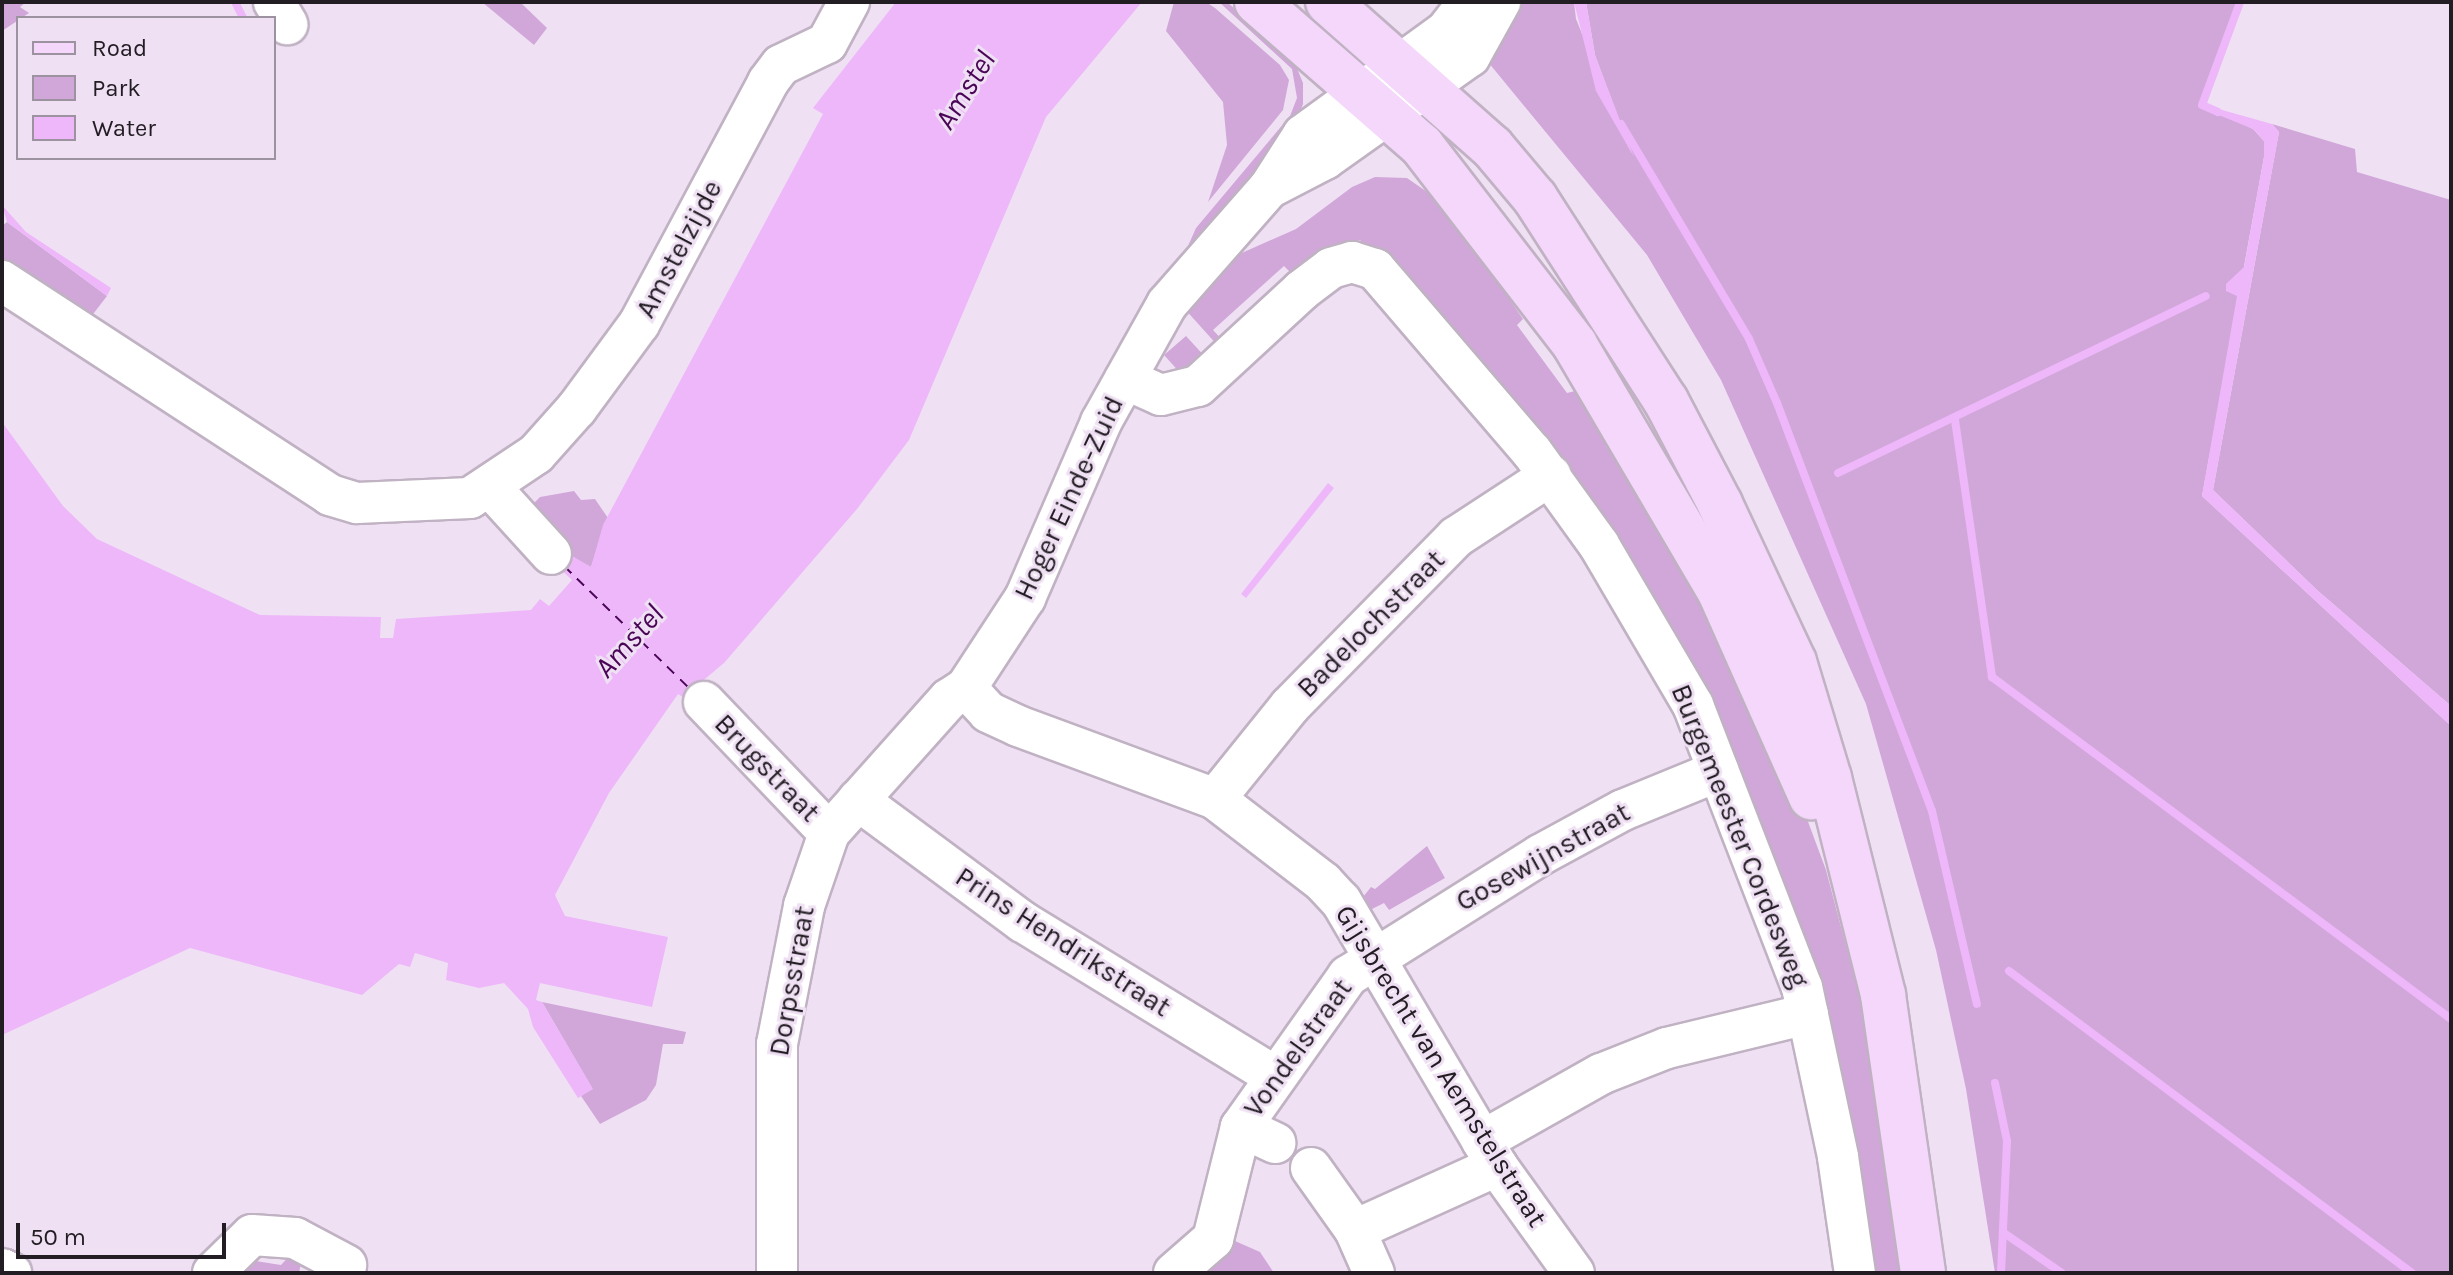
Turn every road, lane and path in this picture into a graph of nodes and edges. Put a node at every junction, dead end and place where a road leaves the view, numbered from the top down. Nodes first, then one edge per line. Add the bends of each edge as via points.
1 (849, 2) edge
2 (1257, 2) edge
3 (1328, 2) edge
4 (1469, 2) edge
5 (1500, 2) edge
6 (1389, 90) junction
7 (2, 281) edge
8 (1125, 379) junction
9 (1551, 475) junction
10 (491, 488) junction
11 (551, 554) dead end
12 (966, 688) junction
13 (704, 702) dead end
14 (1718, 771) junction
15 (1215, 799) junction
16 (858, 800) junction
17 (829, 833) junction
18 (1374, 956) junction
19 (1808, 1014) junction
20 (1273, 1075) junction
21 (1490, 1154) junction
22 (1311, 1168) dead end
23 (1355, 1230) junction
24 (2, 1269) edge
25 (349, 1270) edge
26 (11, 1273) edge
27 (213, 1273) edge
28 (777, 1273) edge
29 (1174, 1273) edge
30 (1374, 1273) edge
31 (1574, 1273) edge
32 (1855, 1273) edge
33 (1923, 1273) edge

1 - 10 street, Amstelzijde via 827,43 781,65 768,82 639,324 544,445
2 - 6 main road
3 - 6 main road
4 - 6 street
5 - 6 street via 1470,56
6 - 8 street, Hoger Einde-Zuid via 1303,135 1269,188 1167,304
6 - 33 main road via 1492,147 1535,198 1666,401 1794,662 1883,995
7 - 10 street, Amstelzijde via 330,495 357,503 425,503 470,498
8 - 9 street, Burgemeester Cordesweg via 1161,395 1198,386 1302,290 1331,268 1352,262 1375,269
8 - 12 street, Hoger Einde-Zuid via 1025,598
9 - 14 street, Burgemeester Cordesweg via 1661,647 1693,705
9 - 15 street, Badelochstraat via 1456,537 1290,706
10 - 11 street
12 - 15 street, Gijsbrecht van Aemstelstraat via 988,712 1018,726
12 - 16 street, Hoger Einde-Zuid via 949,699
13 - 17 street, Brugstraat
14 - 18 street, Gosewijnstraat via 1623,810
14 - 19 street, Burgemeester Cordesweg
15 - 18 street, Gijsbrecht van Aemstelstraat via 1323,882
16 - 17 street, Dorpsstraat
16 - 20 street, Prins Hendrikstraat via 1023,922
17 - 28 street, Dorpsstraat via 804,906 777,1044
18 - 20 street, Vondelstraat via 1348,976
18 - 21 street, Gijsbrecht van Aemstelstraat
19 - 21 street via 1667,1048 1601,1074
19 - 32 street, Burgemeester Cordesweg
20 - 29 street, Vondelstraat via 1258,1135 1213,1239
21 - 23 street
21 - 31 street, Gijsbrecht van Aemstelstraat
22 - 23 street
23 - 30 street
24 - 26 street
25 - 27 street via 295,1238 252,1235

